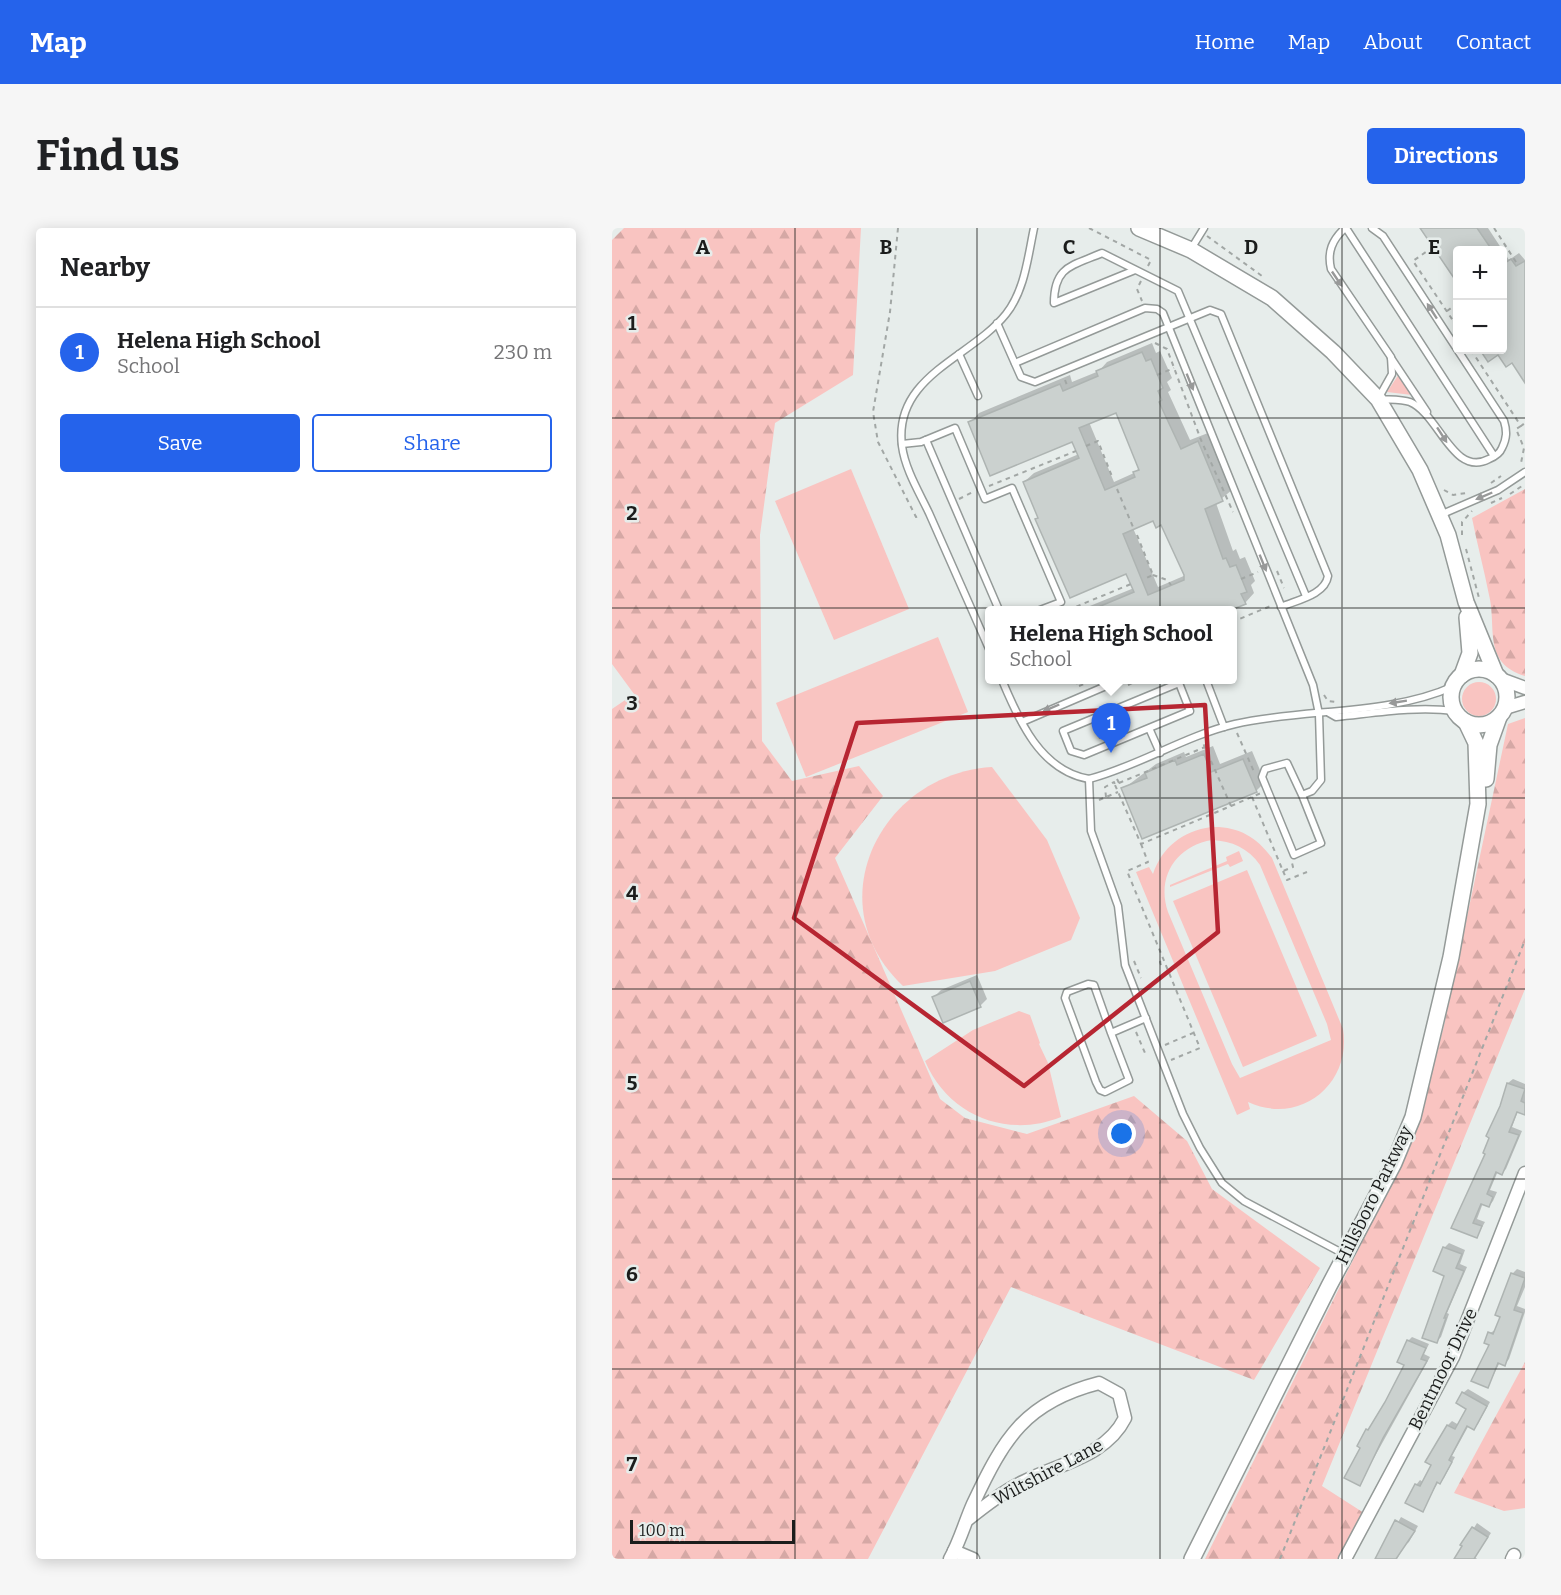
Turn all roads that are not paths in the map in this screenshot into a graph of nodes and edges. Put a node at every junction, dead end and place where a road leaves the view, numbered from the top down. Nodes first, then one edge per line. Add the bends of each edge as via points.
1 (1034, 228) edge
2 (1139, 228) edge
3 (1204, 228) edge
4 (1346, 228) edge
5 (1372, 228) edge
6 (1191, 250) junction
7 (1135, 270) junction
8 (1190, 319) junction
9 (997, 323) junction
10 (1168, 328) junction
11 (959, 354) junction
12 (1391, 357) junction
13 (1015, 363) junction
14 (978, 396) dead end
15 (1378, 399) junction
16 (1429, 415) junction
17 (926, 440) junction
18 (902, 444) junction
19 (1494, 456) junction
20 (1525, 472) edge
21 (1440, 515) junction
22 (1306, 596) junction
23 (1466, 602) junction
24 (997, 606) edge
25 (1050, 606) edge
26 (1281, 607) junction
27 (985, 631) edge
28 (1498, 677) junction
29 (1458, 680) junction
30 (1004, 684) edge
31 (1110, 684) edge
32 (1177, 684) edge
33 (1179, 684) edge
34 (1208, 684) edge
35 (1525, 688) edge
36 (1433, 695) junction
37 (1525, 702) edge
38 (1434, 708) junction
39 (1502, 712) junction
40 (1329, 713) junction
41 (1319, 714) junction
42 (1461, 716) junction
43 (1022, 722) junction
44 (1149, 728) junction
45 (1224, 728) junction
46 (1160, 753) junction
47 (1089, 779) junction
48 (1302, 795) junction
49 (1478, 804) junction
50 (1146, 1018) junction
51 (1111, 1033) junction
52 (1525, 1173) edge
53 (1345, 1255) junction
54 (967, 1520) junction
55 (952, 1555) edge
56 (973, 1559) edge
57 (1192, 1559) edge
58 (1345, 1559) edge

1 - 9 lane via 1024,279 1008,313
2 - 6 street
3 - 6 lane
4 -> 12 lane via 1336,236 1328,256 1331,269
4 - 19 lane
19 -> 5 lane via 1501,451 1507,433 1504,421 1383,236
6 - 15 street via 1272,298
7 - 7 lane via 1102,253 1063,270 1054,285 1054,303
7 - 8 lane via 1178,291
8 - 10 lane
8 - 22 lane
8 - 22 lane via 1215,310 1225,321 1328,576 1321,590
9 - 11 lane
9 - 13 lane
10 - 13 lane via 1042,381 1026,381
10 - 13 lane via 1163,313 1145,308
10 -> 26 lane
11 - 14 lane
11 - 18 lane via 930,374 908,402 901,425
12 - 15 lane via 1392,374
12 - 16 lane
15 - 16 lane via 1409,402
15 - 21 street via 1420,470
16 -> 19 lane via 1454,453 1468,462 1487,461
17 - 18 lane
17 - 24 lane
17 - 25 lane via 956,428 985,499 1012,488 1061,602
18 - 27 lane via 905,461
20 -> 21 lane via 1498,490
21 - 23 street
22 - 26 lane
23 - 28 street
23 - 29 street via 1470,653
26 - 41 lane via 1313,685
28 - 29 street via 1479,669
28 - 35 street
28 - 39 street via 1507,693
29 - 36 lane
29 - 42 street via 1452,703
30 - 43 lane
31 -> 43 lane
32 - 44 lane via 1063,731 1071,751 1084,755
33 - 44 lane via 1190,711
34 - 45 lane
36 - 38 lane
36 -> 40 lane
37 - 39 street
38 - 40 lane via 1336,717
38 - 42 lane
39 - 42 street via 1483,725
39 - 49 street, Hillsboro Parkway via 1489,745 1485,792
40 - 41 lane
41 - 45 lane
41 - 48 lane via 1321,780 1312,791
42 - 49 street, Hillsboro Parkway via 1476,743
43 - 47 lane via 1052,765
44 - 46 lane
45 - 46 lane
46 - 47 lane
47 - 50 lane via 1091,831 1118,906 1125,965
48 - 48 lane via 1287,763 1262,772 1294,855 1321,843
49 - 53 street, Hillsboro Parkway via 1451,957 1413,1117 1394,1163
50 - 51 lane
50 - 53 lane via 1196,1140 1222,1183 1244,1201
51 - 51 lane via 1129,1080 1105,1092 1096,1082 1065,999 1067,992 1094,985
52 - 58 street, Bentmoor Drive via 1453,1357
53 - 57 street, Hillsboro Parkway
54 - 54 street, Wiltshire Lane via 1008,1439 1033,1412 1058,1396 1099,1383 1119,1394 1125,1418 1111,1438 1074,1461 1005,1492
54 - 55 street, Wiltshire Lane
55 - 56 street

